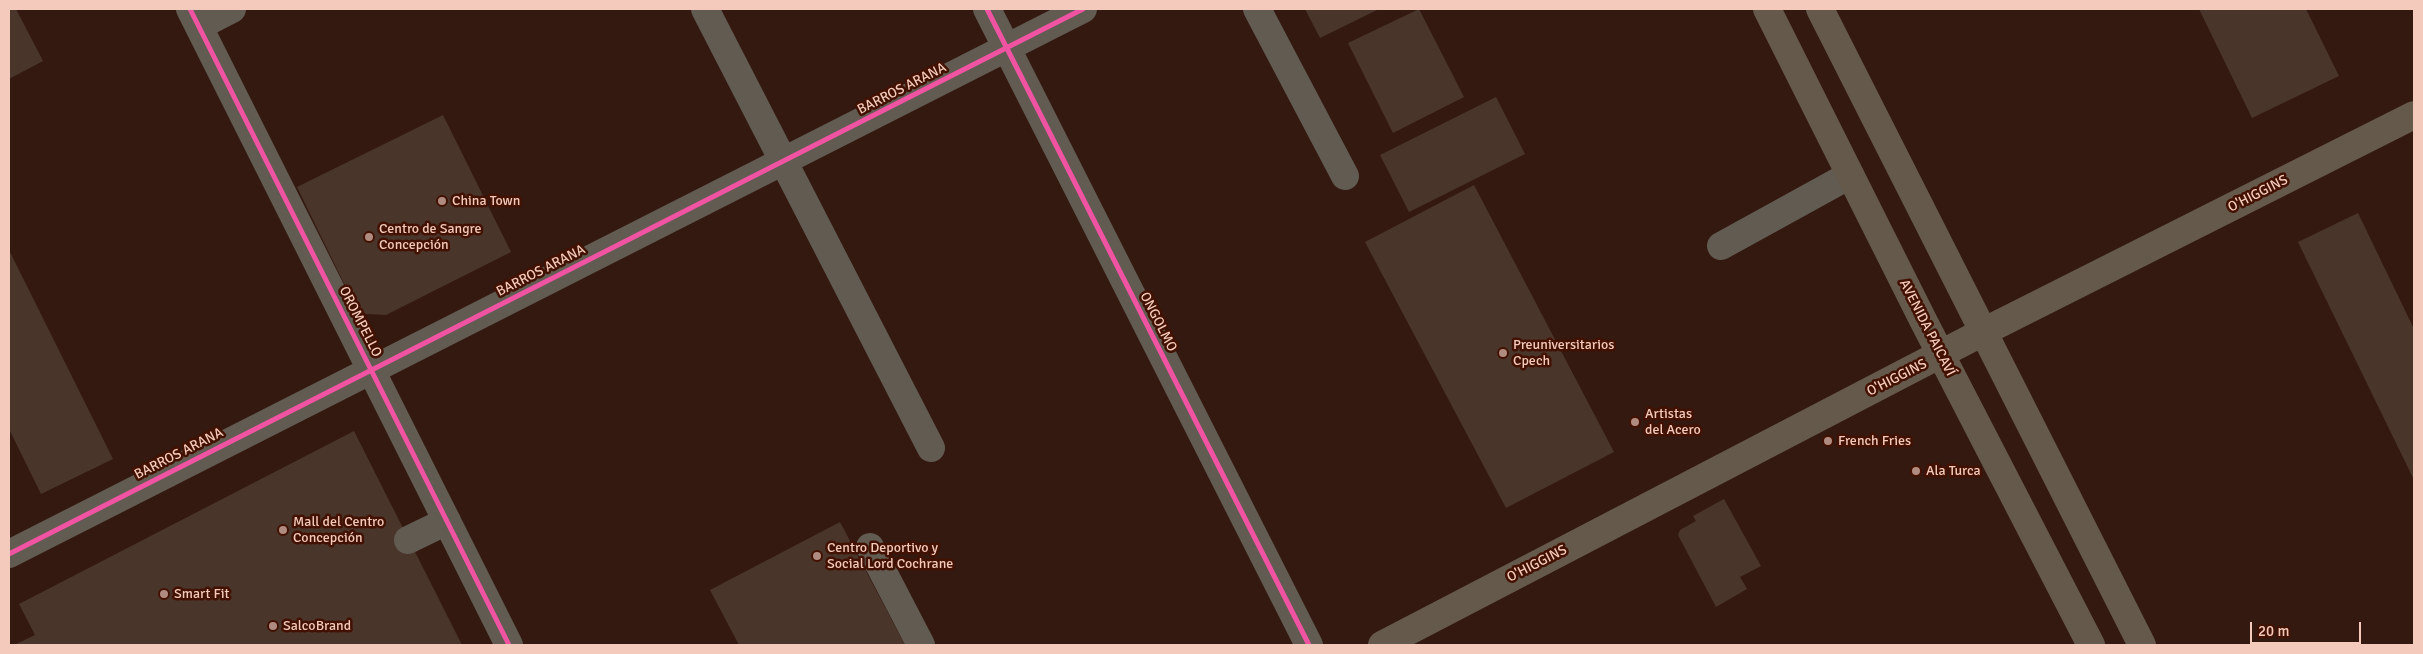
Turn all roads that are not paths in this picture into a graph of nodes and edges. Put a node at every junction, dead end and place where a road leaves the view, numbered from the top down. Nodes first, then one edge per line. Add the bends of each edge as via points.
1 (232, 9) edge
2 (705, 9) edge
3 (987, 9) edge
4 (1083, 9) edge
5 (1257, 9) edge
6 (1766, 9) edge
7 (1820, 9) edge
8 (195, 17) edge
9 (1007, 48) junction
10 (2414, 115) edge
11 (783, 162) junction
12 (1850, 174) junction
13 (1345, 176) dead end
14 (1721, 246) dead end
15 (1982, 332) junction
16 (1941, 355) junction
17 (372, 369) junction
18 (931, 448) dead end
19 (447, 521) junction
20 (408, 540) dead end
21 (870, 547) dead end
22 (9, 554) edge
23 (501, 643) edge
24 (921, 645) edge
25 (1309, 645) edge
26 (1382, 645) edge
27 (2090, 645) edge
28 (2142, 645) edge

1 - 8 street
2 - 11 street
3 - 9 street, ONGOLMO
4 - 9 street, BARROS ARANA
5 - 13 street
6 - 12 main road, AVENIDA PAICAVÍ
7 - 15 main road
8 - 17 street, OROMPELLO
9 - 11 street, BARROS ARANA
9 - 25 street, ONGOLMO
10 - 15 main road, O'HIGGINS
11 - 17 street, BARROS ARANA
11 - 18 street
12 - 14 street
12 - 16 main road, AVENIDA PAICAVÍ
15 - 16 main road, O'HIGGINS
15 - 28 main road
16 - 26 main road, O'HIGGINS
16 - 27 main road, AVENIDA PAICAVÍ
17 - 19 street, OROMPELLO
17 - 22 street, BARROS ARANA
19 - 20 street
19 - 23 street, OROMPELLO
21 - 24 street

